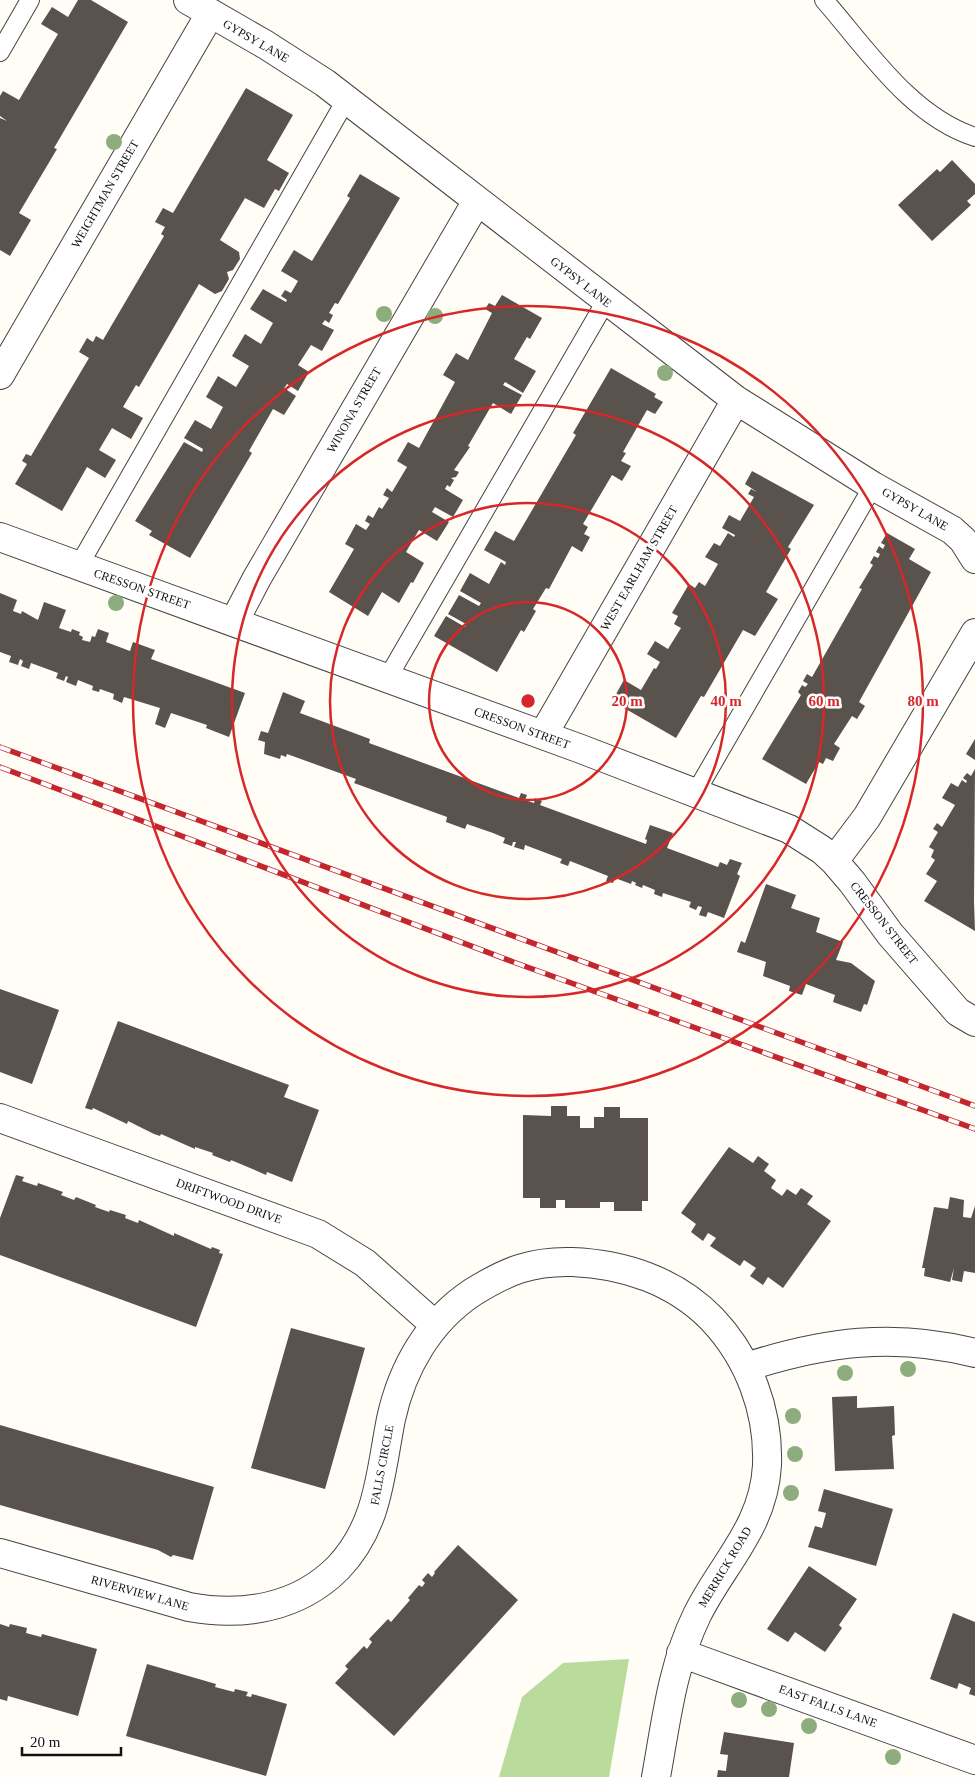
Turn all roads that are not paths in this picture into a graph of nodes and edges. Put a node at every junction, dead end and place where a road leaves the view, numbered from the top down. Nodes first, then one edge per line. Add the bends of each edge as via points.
1 (30, 0) edge
2 (824, 0) edge
3 (199, 7) edge
4 (0, 52) edge
5 (346, 100) junction
6 (975, 137) edge
7 (477, 201) junction
8 (606, 301) junction
9 (0, 375) edge
10 (736, 400) junction
11 (873, 486) junction
12 (0, 537) edge
13 (975, 559) edge
14 (78, 567) junction
15 (234, 622) junction
16 (975, 633) edge
17 (386, 679) junction
18 (543, 735) junction
19 (696, 792) junction
20 (834, 861) junction
21 (975, 1022) edge
22 (0, 1118) edge
23 (435, 1325) junction
24 (975, 1353) edge
25 (746, 1366) junction
26 (0, 1553) edge
27 (282, 1604) joint
28 (681, 1654) junction
29 (975, 1760) edge
30 (656, 1777) edge

1 - 4 lane
2 - 6 lane via 908,95 926,111
3 - 5 street, GYPSY LANE via 303,68
3 - 9 street, WEIGHTMAN STREET
5 - 7 street, GYPSY LANE
5 - 14 lane
7 - 8 street, GYPSY LANE
7 - 15 street, WINONA STREET
8 - 10 street, GYPSY LANE
8 - 17 lane
10 - 11 street, GYPSY LANE
10 - 18 street, WEST EARLHAM STREET
11 - 13 street, GYPSY LANE via 952,530
11 - 19 lane
12 - 14 street, CRESSON STREET
14 - 15 street, CRESSON STREET
15 - 17 street, CRESSON STREET
16 - 20 street via 867,817
17 - 18 street, CRESSON STREET
18 - 19 street, CRESSON STREET
19 - 20 street, CRESSON STREET via 788,830
20 - 21 street, CRESSON STREET via 890,934 958,1012
22 - 23 street, DRIFTWOOD DRIVE via 318,1234 365,1263
23 - 25 street, MERRICK ROAD via 465,1298 500,1276 530,1264 602,1265 645,1276 700,1307 725,1332
23 - 27 street, FALLS CIRCLE via 410,1364 399,1391 377,1497 363,1534 330,1574
24 - 25 street via 923,1342 890,1340 796,1352
25 - 28 street, MERRICK ROAD via 767,1432 767,1468 762,1497 734,1557 698,1612
26 - 27 street, RIVERVIEW LANE via 197,1609 237,1612
28 - 29 street, EAST FALLS LANE
28 - 30 street, MERRICK ROAD

